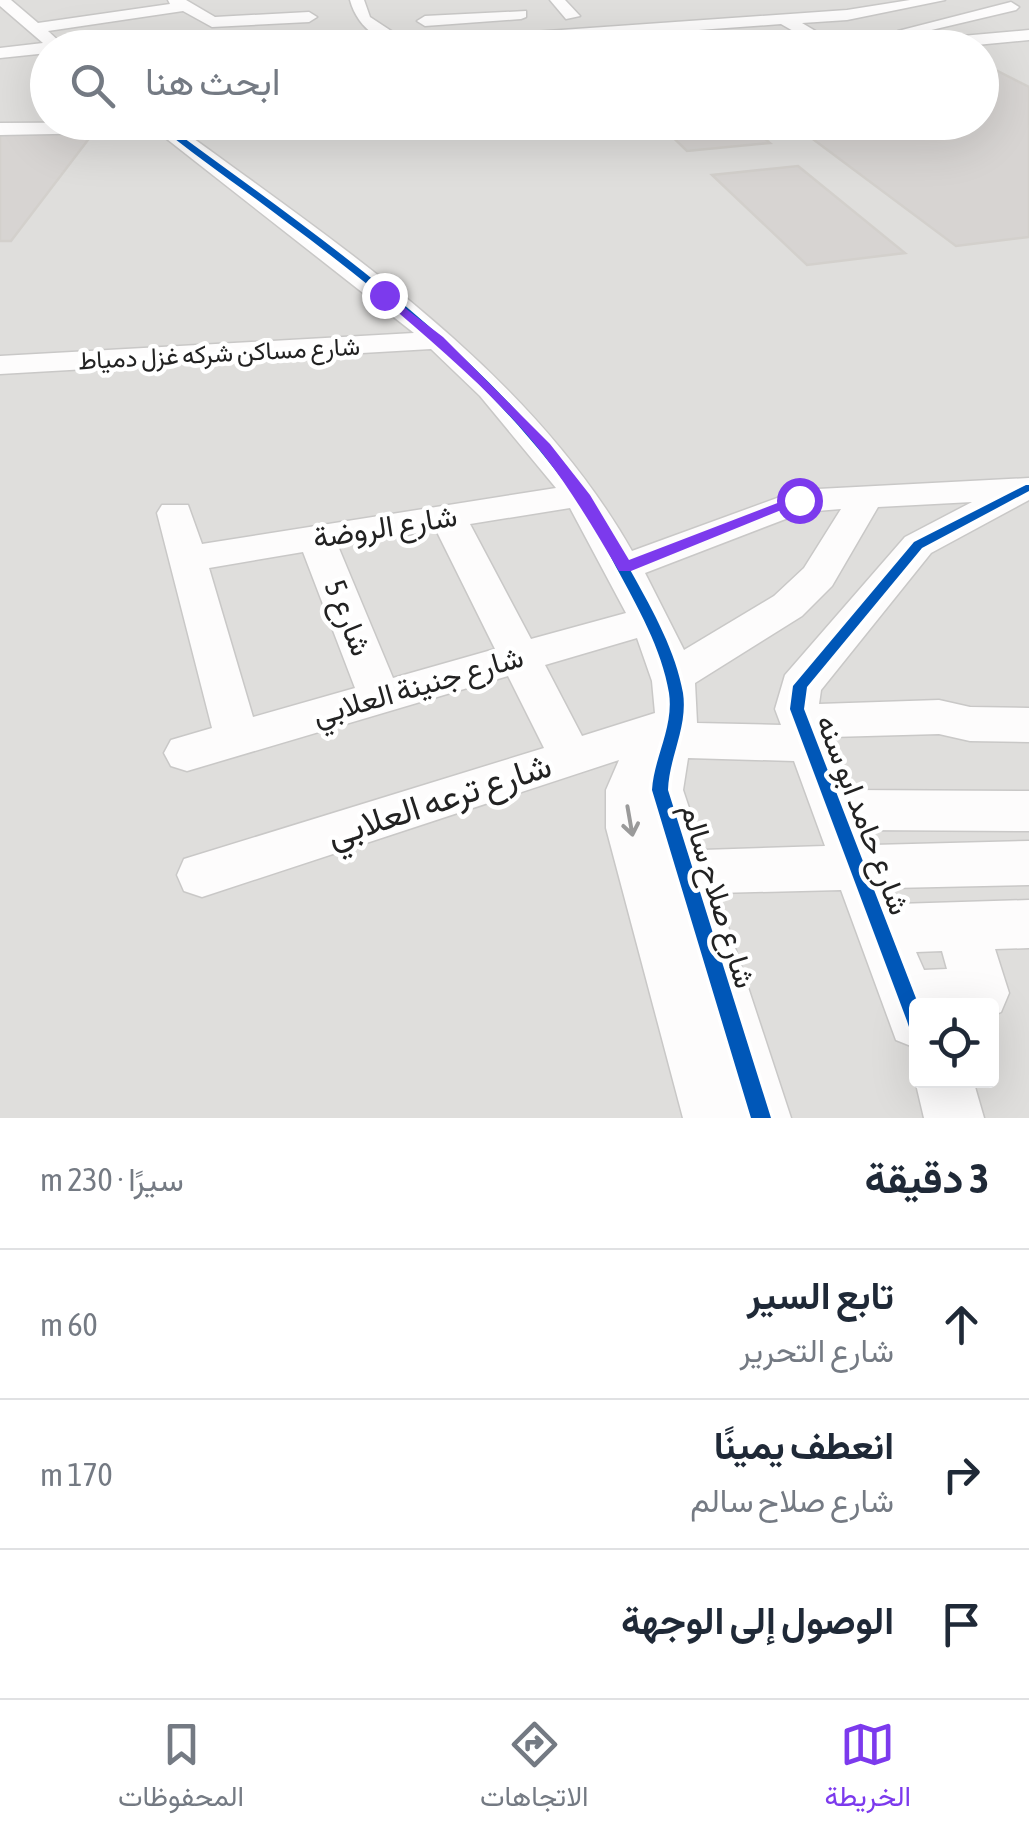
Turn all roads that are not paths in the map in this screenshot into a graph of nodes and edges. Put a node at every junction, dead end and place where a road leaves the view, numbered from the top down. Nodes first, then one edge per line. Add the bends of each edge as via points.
1 (124, 0) edge
2 (140, 0) edge
3 (239, 0) edge
4 (358, 0) edge
5 (410, 0) edge
6 (832, 0) edge
7 (938, 0) edge
8 (980, 0) edge
9 (804, 2) edge
10 (180, 3) edge
11 (754, 7) junction
12 (1020, 7) edge
13 (308, 8) edge
14 (463, 9) edge
15 (536, 9) edge
16 (14, 11) edge
17 (660, 12) junction
18 (899, 18) junction
19 (271, 20) junction
20 (779, 20) junction
21 (955, 20) junction
22 (425, 22) junction
23 (927, 26) junction
24 (253, 27) dead end
25 (674, 27) junction
26 (35, 30) edge
27 (255, 30) edge
28 (323, 30) edge
29 (380, 30) edge
30 (437, 30) edge
31 (484, 30) edge
32 (646, 30) edge
33 (677, 30) edge
34 (799, 30) edge
35 (883, 30) edge
36 (978, 30) edge
37 (1029, 35) edge
38 (999, 38) edge
39 (1029, 47) edge
40 (30, 50) edge
41 (999, 50) edge
42 (0, 53) edge
43 (30, 128) edge
44 (0, 129) edge
45 (181, 140) edge
46 (438, 340) junction
47 (0, 365) edge
48 (1027, 488) edge
49 (582, 495) junction
50 (867, 496) junction
51 (175, 513) dead end
52 (448, 517) junction
53 (316, 538) junction
54 (188, 559) junction
55 (625, 567) junction
56 (650, 620) junction
57 (520, 657) junction
58 (672, 677) junction
59 (380, 697) junction
60 (1029, 725) edge
61 (807, 732) junction
62 (672, 734) junction
63 (237, 739) junction
64 (186, 753) dead end
65 (571, 758) junction
66 (838, 810) junction
67 (1029, 811) edge
68 (1017, 864) edge
69 (859, 870) junction
70 (684, 872) junction
71 (202, 875) dead end
72 (1029, 921) edge
73 (961, 926) junction
74 (880, 929) junction
75 (960, 998) edge
76 (909, 1004) edge
77 (946, 1088) edge
78 (712, 1118) edge
79 (761, 1118) edge
80 (954, 1118) edge

1 - 16 street
2 - 16 street
3 - 19 street
4 - 29 street via 362,19
5 - 22 street
6 - 9 street
7 - 35 street
8 - 12 street
8 - 18 street
9 - 11 street
10 - 16 street
10 - 19 street via 212,22
11 - 17 street
11 - 20 street
12 - 21 street
13 - 19 street
13 - 28 street
14 - 15 street
14 - 22 street
14 - 31 street
15 - 17 street
16 - 26 street
17 - 25 street
18 - 23 street
18 - 35 street
20 - 25 street
20 - 34 street
20 - 35 street via 847,16
21 - 23 street
21 - 36 street
22 - 30 street
23 - 35 street
24 - 27 street
25 - 32 street
25 - 33 street
37 - 38 street
39 - 41 street
40 - 42 street
43 - 44 street
45 - 46 street, شارع صلاح سالم
46 - 47 street, شارع مساكن شركه غزل دمياط
46 - 49 street, شارع صلاح سالم via 545,447
48 - 50 street
48 - 61 street, شارع حامد ابو سنه via 910,553 800,686 797,709
49 - 52 street, شارع الروضة
49 - 55 street, شارع صلاح سالم
50 - 55 street via 783,504
50 - 58 street via 818,576 788,606
51 - 54 street
52 - 53 street, شارع الروضة
52 - 57 street
53 - 54 street, شارع الروضة
53 - 59 street, شارع 5
54 - 63 street
55 - 56 street, شارع صلاح سالم
56 - 57 street, شارع جنينة العلابي
56 - 58 street, شارع صلاح سالم
57 - 59 street, شارع جنينة العلابي
57 - 65 street
58 - 62 street, شارع صلاح سالم
59 - 63 street, شارع جنينة العلابي
60 - 61 street, شارع ترعه العلابي via 940,717
61 - 62 street, شارع ترعه العلابي
61 - 66 street, شارع حامد ابو سنه
62 - 65 street, شارع ترعه العلابي
62 - 70 street, شارع صلاح سالم via 660,790
62 -> 78 street via 632,777 626,810
63 - 64 street, شارع جنينة العلابي
65 - 71 street, شارع ترعه العلابي
66 - 67 street
66 - 69 street, شارع حامد ابو سنه
68 - 69 street
68 - 72 street
69 - 70 street
69 - 74 street, شارع حامد ابو سنه
70 - 79 street, شارع صلاح سالم
72 - 73 street
73 - 74 street
73 - 75 street via 982,993
74 - 76 street, شارع حامد ابو سنه
77 - 80 street

